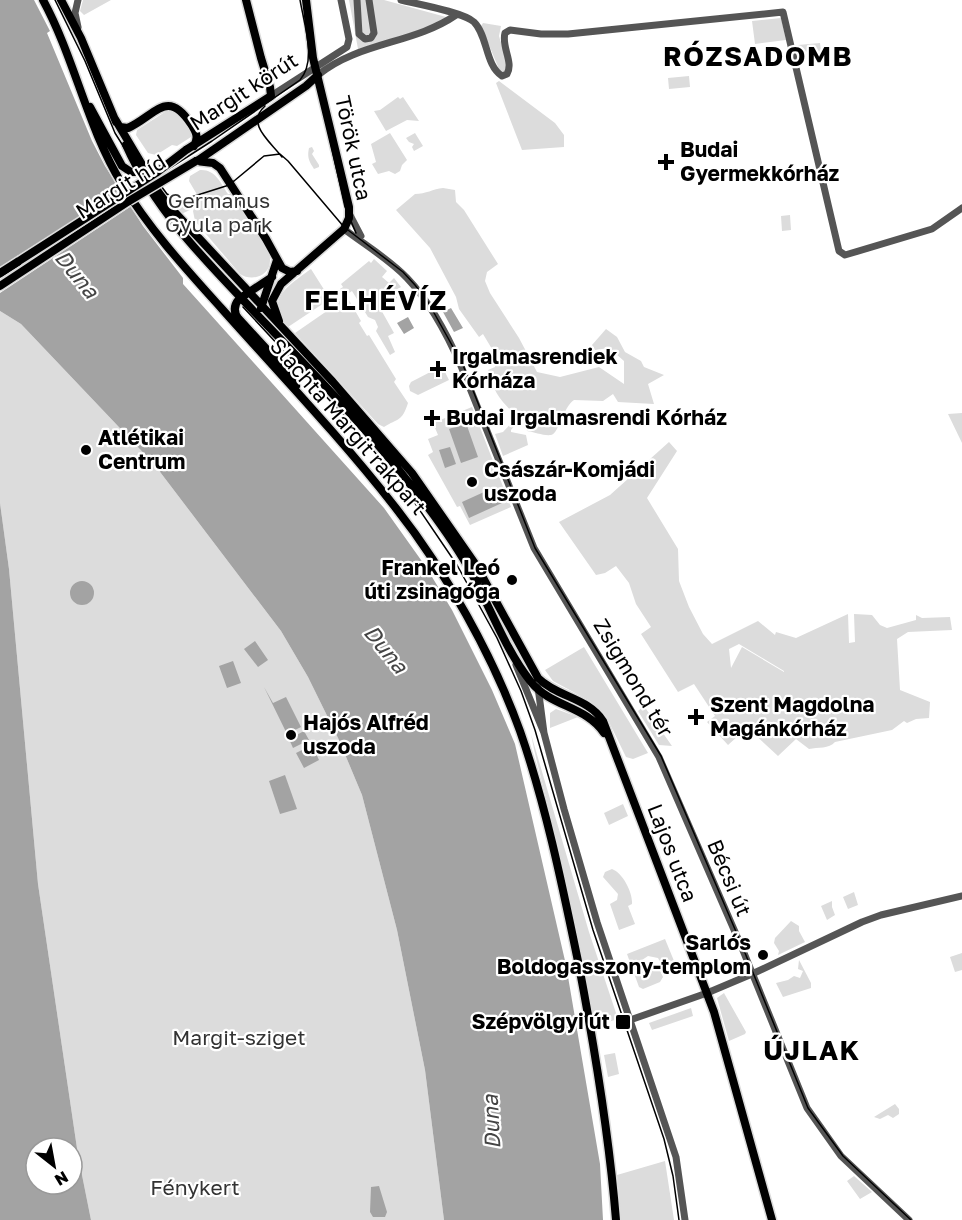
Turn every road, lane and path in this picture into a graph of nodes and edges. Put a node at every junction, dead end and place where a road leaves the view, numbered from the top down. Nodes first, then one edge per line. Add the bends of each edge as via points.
1 (43, 0) edge
2 (61, 0) edge
3 (78, 0) edge
4 (246, 0) edge
5 (306, 0) edge
6 (341, 0) edge
7 (357, 0) edge
8 (369, 0) edge
9 (401, 0) edge
10 (456, 15) junction
11 (81, 38) junction
12 (316, 71) junction
13 (271, 96) junction
14 (83, 97) junction
15 (141, 121) junction
16 (118, 124) junction
17 (193, 146) junction
18 (138, 157) junction
19 (200, 160) junction
20 (143, 172) junction
21 (349, 207) junction
22 (962, 208) edge
23 (344, 229) junction
24 (361, 236) junction
25 (277, 261) junction
26 (297, 271) junction
27 (0, 273) edge
28 (402, 273) junction
29 (272, 277) junction
30 (238, 280) junction
31 (260, 284) junction
32 (0, 286) edge
33 (249, 292) junction
34 (241, 298) junction
35 (273, 301) junction
36 (249, 306) junction
37 (262, 308) junction
38 (265, 322) junction
39 (284, 329) junction
40 (276, 360) junction
41 (281, 376) junction
42 (313, 411) junction
43 (441, 527) junction
44 (460, 540) junction
45 (513, 654) junction
46 (535, 673) junction
47 (538, 690) junction
48 (560, 704) junction
49 (542, 714) junction
50 (544, 733) junction
51 (609, 740) junction
52 (658, 753) joint
53 (962, 896) edge
54 (752, 974) junction
55 (707, 993) junction
56 (630, 1020) junction
57 (616, 1220) edge
58 (685, 1220) edge
59 (772, 1220) edge
60 (909, 1220) edge

1 - 14 main road
2 - 11 main road
3 - 11 street via 75,13
4 - 13 main road
5 - 12 main road, Margit körút
6 - 12 street via 349,39 345,50
7 - 8 street via 359,34 367,39 374,33
9 - 10 street
10 - 12 street via 434,28 352,54
10 - 22 street via 476,24 495,70 502,76 510,69 503,36 510,30 568,34 783,12 839,251 845,255 932,229
11 - 16 main road
12 - 13 street, Margit körút
12 - 19 main road, Margit körút via 306,86
12 - 21 main road, Török utca
13 - 17 main road, Margit körút
14 - 20 main road via 122,166 128,171
14 - 41 main road, Slachta Margit rakpart via 108,159 135,204 169,250
15 - 16 main road via 128,128
15 - 17 main road via 162,107 180,109 196,133
15 - 18 main road via 133,137
16 - 18 main road
16 - 20 main road
17 - 27 main road, Margit híd, bridge
18 - 20 main road
19 - 25 main road via 213,163 222,171
19 - 32 main road, Margit híd, bridge via 138,195
20 - 30 main road via 168,205
20 - 34 main road via 184,238
21 - 23 main road, Török utca
21 - 24 street
23 - 24 street
23 - 26 main road
23 - 28 street
24 - 28 street via 398,265
25 - 26 main road via 286,271
25 - 29 main road
26 - 35 main road via 281,284
28 - 52 street, Zsigmond tér via 423,297 456,354 531,542
29 - 31 main road
29 - 37 main road
30 - 31 main road
30 - 33 main road
31 - 33 main road
33 - 34 main road
33 - 37 main road
34 - 36 main road
34 - 40 main road via 236,304 236,315
35 - 37 main road
35 - 39 main road
36 - 37 main road
36 - 38 main road
37 - 38 main road
37 - 39 main road
38 - 43 main road via 383,451
39 - 44 main road via 397,453
40 - 41 main road
40 - 42 main road
41 - 42 main road, Slachta Margit rakpart
42 - 57 main road, Slachta Margit rakpart via 370,476 426,550 473,631 521,734 574,944 598,1069
43 - 44 main road via 453,539
43 - 45 main road via 472,573
44 - 46 main road
45 - 47 main road
45 - 50 street
46 - 47 street
46 - 51 main road via 547,685 595,711
47 - 48 main road
47 - 49 street
48 - 49 street via 549,706
48 - 51 main road via 592,718
49 - 50 street
50 - 56 street via 580,867
51 - 55 main road, Lajos utca
52 - 54 street, Bécsi út
53 - 54 street via 862,922
54 - 55 street
54 - 60 street, Bécsi út via 807,1108 841,1156
55 - 56 street
55 - 59 main road, Lajos utca
56 - 58 street via 676,1157

